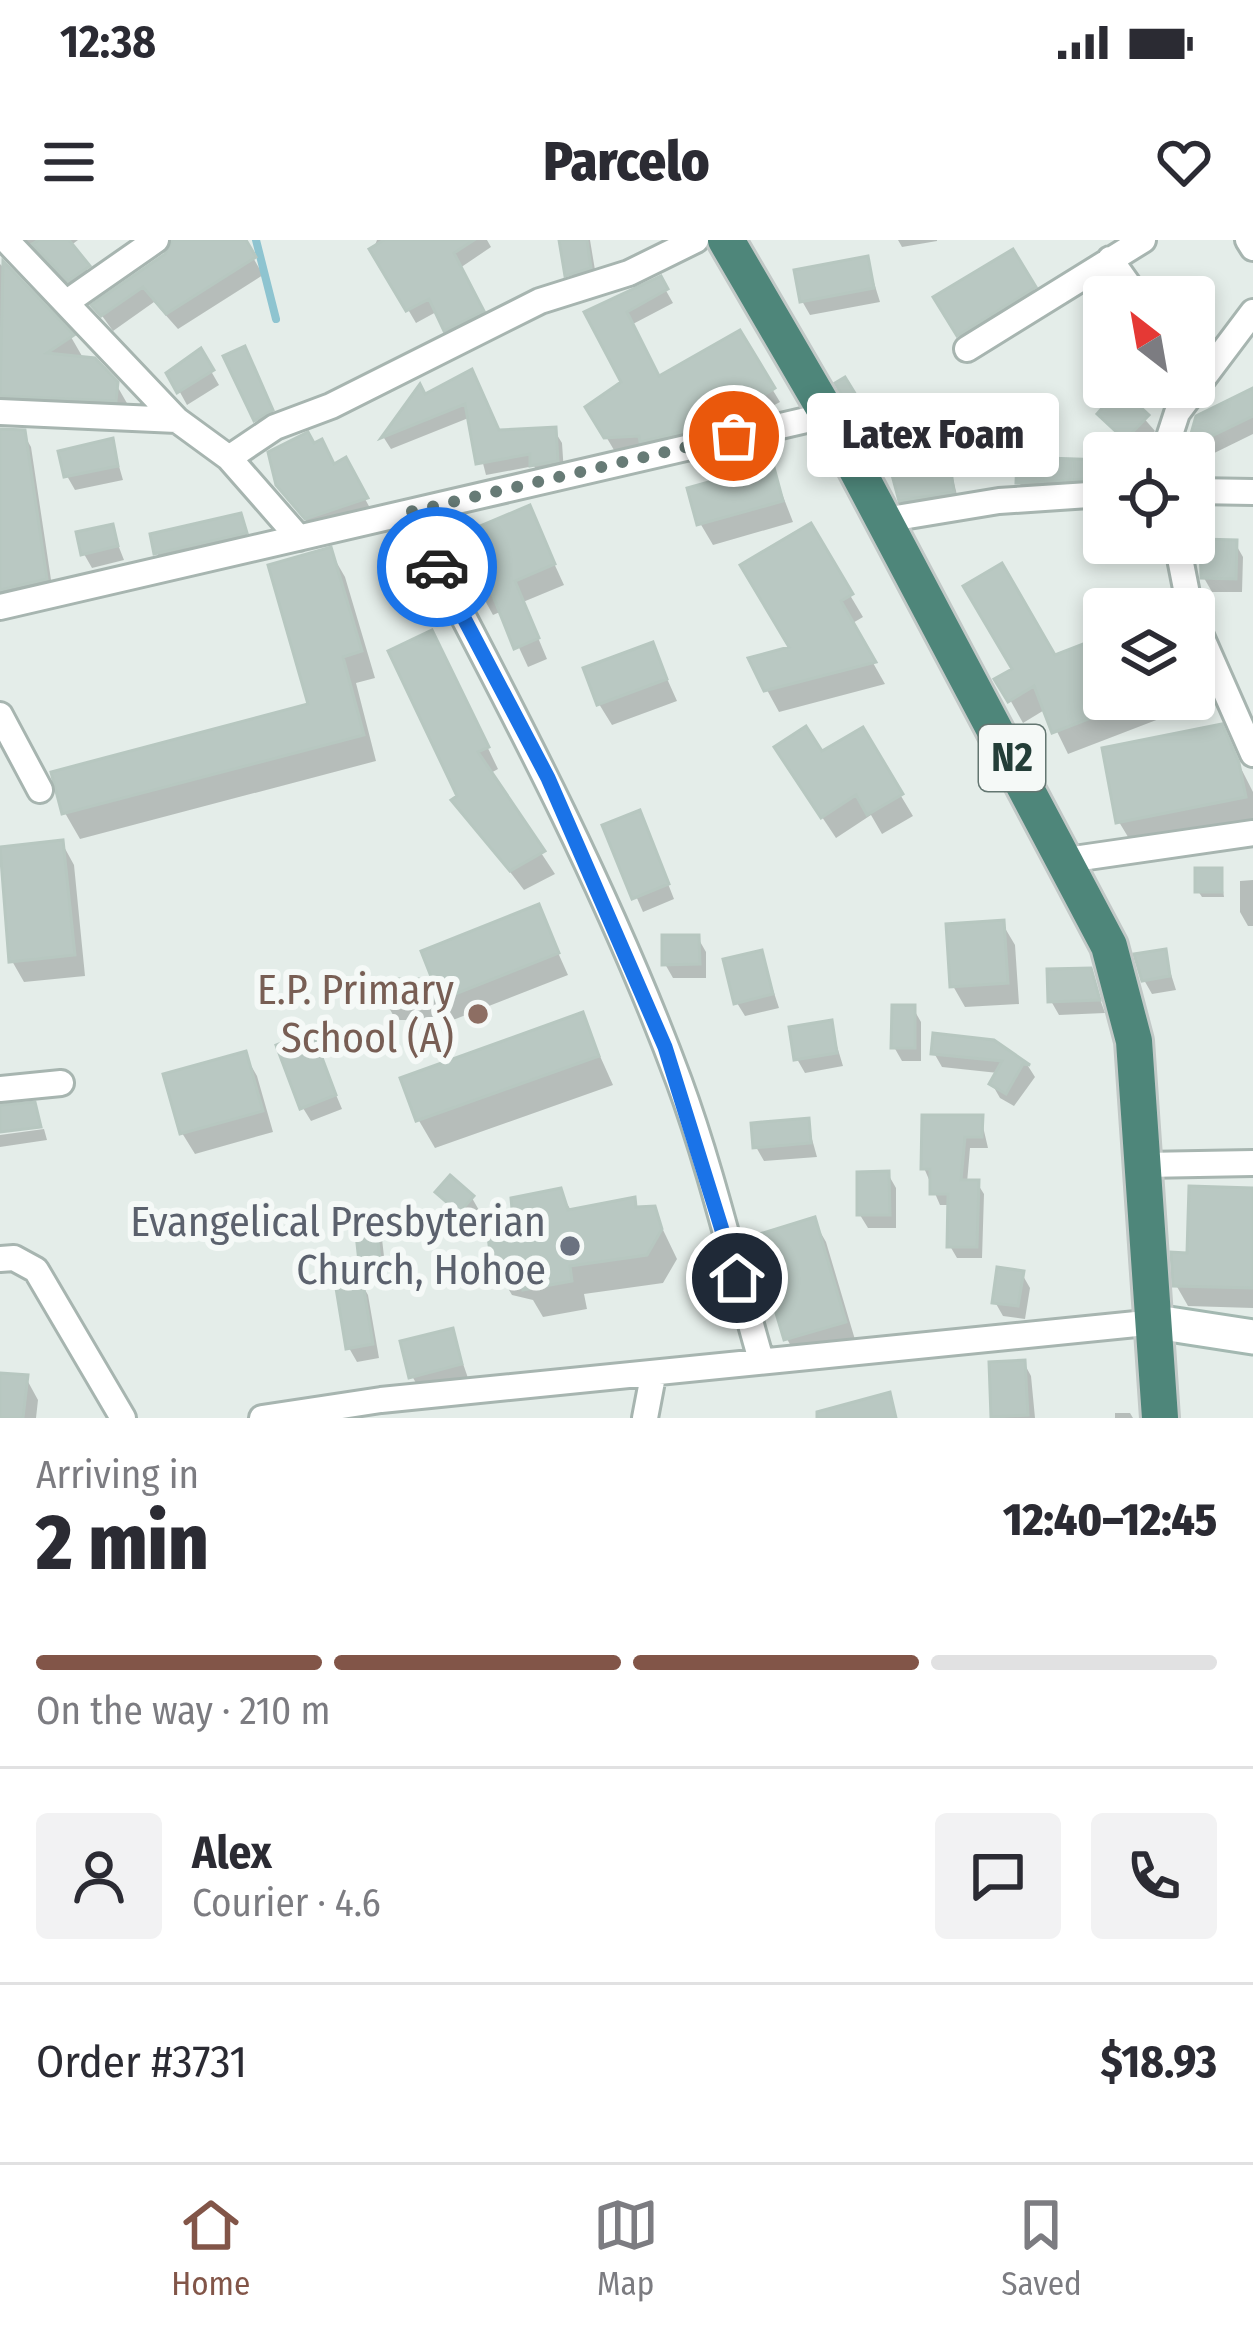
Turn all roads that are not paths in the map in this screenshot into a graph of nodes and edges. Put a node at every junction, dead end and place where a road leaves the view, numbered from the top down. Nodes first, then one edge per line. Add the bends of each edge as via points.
1 (6, 240) edge
2 (156, 240) edge
3 (696, 240) edge
4 (726, 240) edge
5 (1143, 240) edge
6 (1248, 240) edge
7 (1253, 248) edge
8 (1110, 259) junction
9 (1122, 276) edge
10 (68, 302) junction
11 (1253, 312) edge
12 (967, 349) dead end
13 (1215, 353) edge
14 (0, 412) edge
15 (828, 415) junction
16 (177, 420) junction
17 (229, 458) junction
18 (1215, 491) edge
19 (1253, 492) edge
20 (1083, 495) edge
21 (409, 512) junction
22 (884, 520) junction
23 (299, 538) junction
24 (0, 607) edge
25 (1215, 668) edge
26 (0, 715) edge
27 (1253, 754) edge
28 (40, 790) dead end
29 (1253, 833) edge
30 (1066, 860) junction
31 (62, 1082) dead end
32 (0, 1089) edge
33 (1253, 1163) edge
34 (1144, 1165) junction
35 (0, 1259) edge
36 (1156, 1322) junction
37 (1253, 1337) edge
38 (761, 1360) junction
39 (653, 1376) junction
40 (123, 1418) edge
41 (262, 1418) edge
42 (645, 1418) edge
43 (1160, 1418) edge

1 - 10 street
2 - 10 street
3 - 17 street via 629,273 540,301 275,427
4 - 15 highway, N2
5 - 8 street
6 - 7 street
8 - 9 street
8 - 12 street
10 - 16 street
11 - 13 street
14 - 16 street
15 - 21 street
15 - 22 highway, N2
16 - 17 street
17 - 23 street
18 - 19 street
20 - 22 street
21 - 23 street
21 - 38 street via 548,778 665,1047
22 - 30 highway, N2
23 - 24 street
25 - 27 street
26 - 28 street
29 - 30 street
30 - 34 highway, N2 via 1124,993
31 - 32 street
33 - 34 street
34 - 36 highway, N2
35 - 40 street via 36,1270
36 - 37 main road
36 - 38 street
36 - 43 highway, N2
38 - 39 street
39 - 41 street
39 - 42 street

